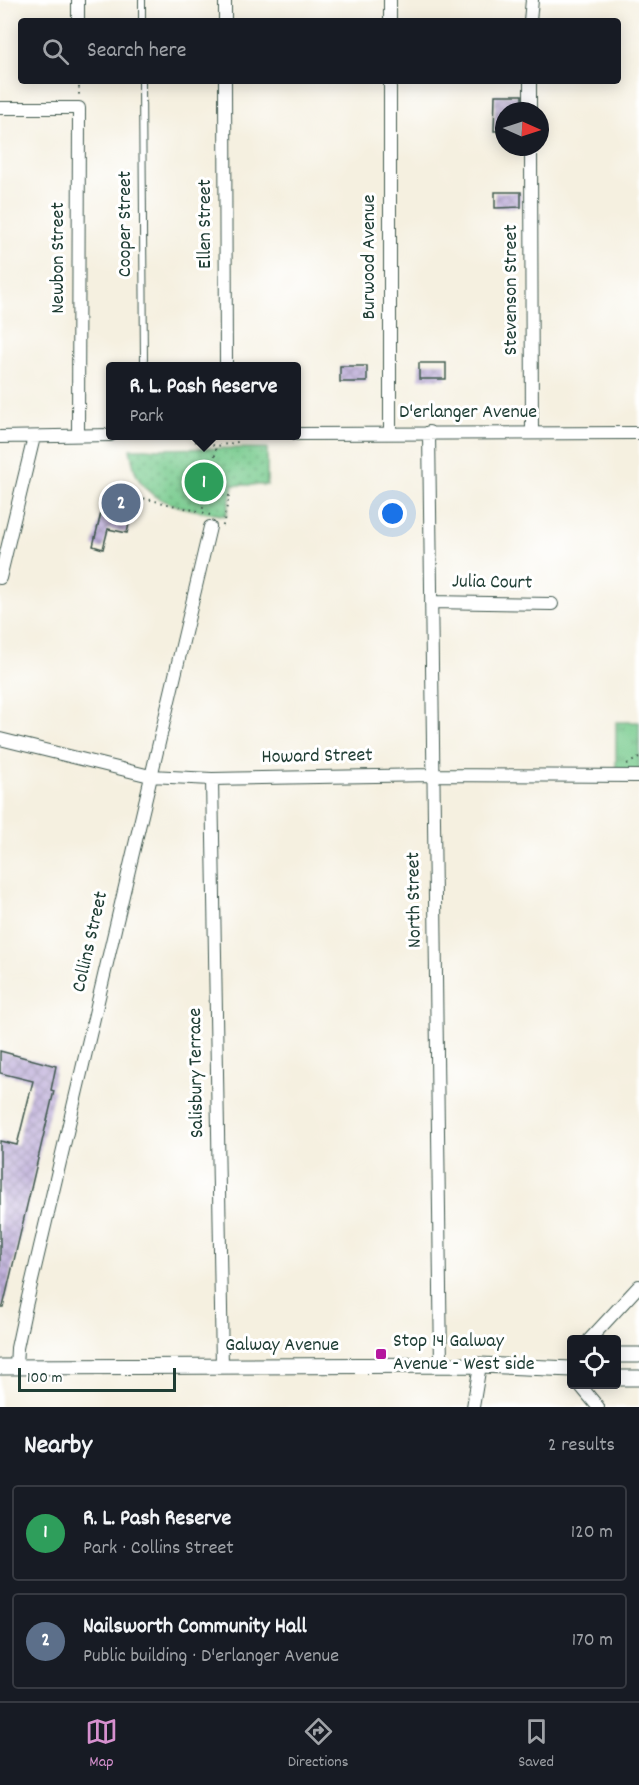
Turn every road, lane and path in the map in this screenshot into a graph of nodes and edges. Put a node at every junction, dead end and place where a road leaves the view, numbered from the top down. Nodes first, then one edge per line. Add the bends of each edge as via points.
1 (78, 0) edge
2 (142, 0) edge
3 (225, 0) edge
4 (390, 0) edge
5 (532, 0) edge
6 (78, 18) edge
7 (142, 18) edge
8 (225, 18) edge
9 (390, 18) edge
10 (530, 18) edge
11 (79, 84) edge
12 (142, 84) edge
13 (225, 84) edge
14 (390, 84) edge
15 (530, 84) edge
16 (530, 102) edge
17 (0, 108) edge
18 (80, 108) junction
19 (531, 156) edge
20 (144, 362) edge
21 (226, 362) edge
22 (390, 432) junction
23 (429, 432) junction
24 (639, 433) edge
25 (301, 434) edge
26 (532, 434) junction
27 (78, 435) junction
28 (106, 435) edge
29 (0, 437) edge
30 (34, 437) junction
31 (194, 440) edge
32 (238, 440) edge
33 (217, 446) junction
34 (208, 485) junction
35 (138, 496) dead end
36 (202, 512) junction
37 (210, 528) junction
38 (0, 578) edge
39 (430, 602) junction
40 (552, 604) dead end
41 (0, 739) edge
42 (432, 775) junction
43 (150, 776) junction
44 (639, 776) edge
45 (212, 779) junction
46 (639, 1286) edge
47 (594, 1335) edge
48 (621, 1355) edge
49 (639, 1355) edge
50 (480, 1365) junction
51 (441, 1366) junction
52 (0, 1367) edge
53 (16, 1367) junction
54 (222, 1367) junction
55 (567, 1367) edge
56 (621, 1378) edge
57 (639, 1378) edge
58 (583, 1389) edge
59 (473, 1407) edge
60 (598, 1407) edge

1 - 6 street
2 - 7 lane
3 - 8 street
4 - 9 street
5 - 10 street
11 - 18 path
12 - 20 lane, Cooper Street
13 - 21 street, Ellen Street
14 - 22 street, Burwood Avenue
15 - 16 street
17 - 18 street
18 - 27 street, Newbon Street
19 - 26 street, Stevenson Street
22 - 23 street, D'erlanger Avenue
22 - 25 street, D'erlanger Avenue
23 - 26 street, D'erlanger Avenue
23 - 39 street, North Street
24 - 26 street, D'erlanger Avenue
27 - 28 street
27 - 30 street
29 - 30 street
30 - 38 street
31 - 33 path
32 - 33 path
33 - 34 path
34 - 36 path
34 - 37 path via 212,492 229,496 222,530
35 - 36 path
36 - 37 path via 210,514
37 - 43 street, Collins Street
39 - 40 street, Julia Court
39 - 42 street, North Street
41 - 43 street, Howard Street
42 - 44 street, Howard Street
42 - 45 street, Howard Street
42 - 51 street, North Street
43 - 45 street, Howard Street
43 - 53 street, Collins Street via 16,1348
45 - 54 street, Salisbury Terrace
46 - 47 street
48 - 49 street
50 - 51 street, Galway Avenue
50 - 55 street, Galway Avenue
50 - 59 street
51 - 54 street, Galway Avenue
52 - 53 street, Galway Avenue
53 - 54 street, Galway Avenue
56 - 57 street
58 - 60 street

